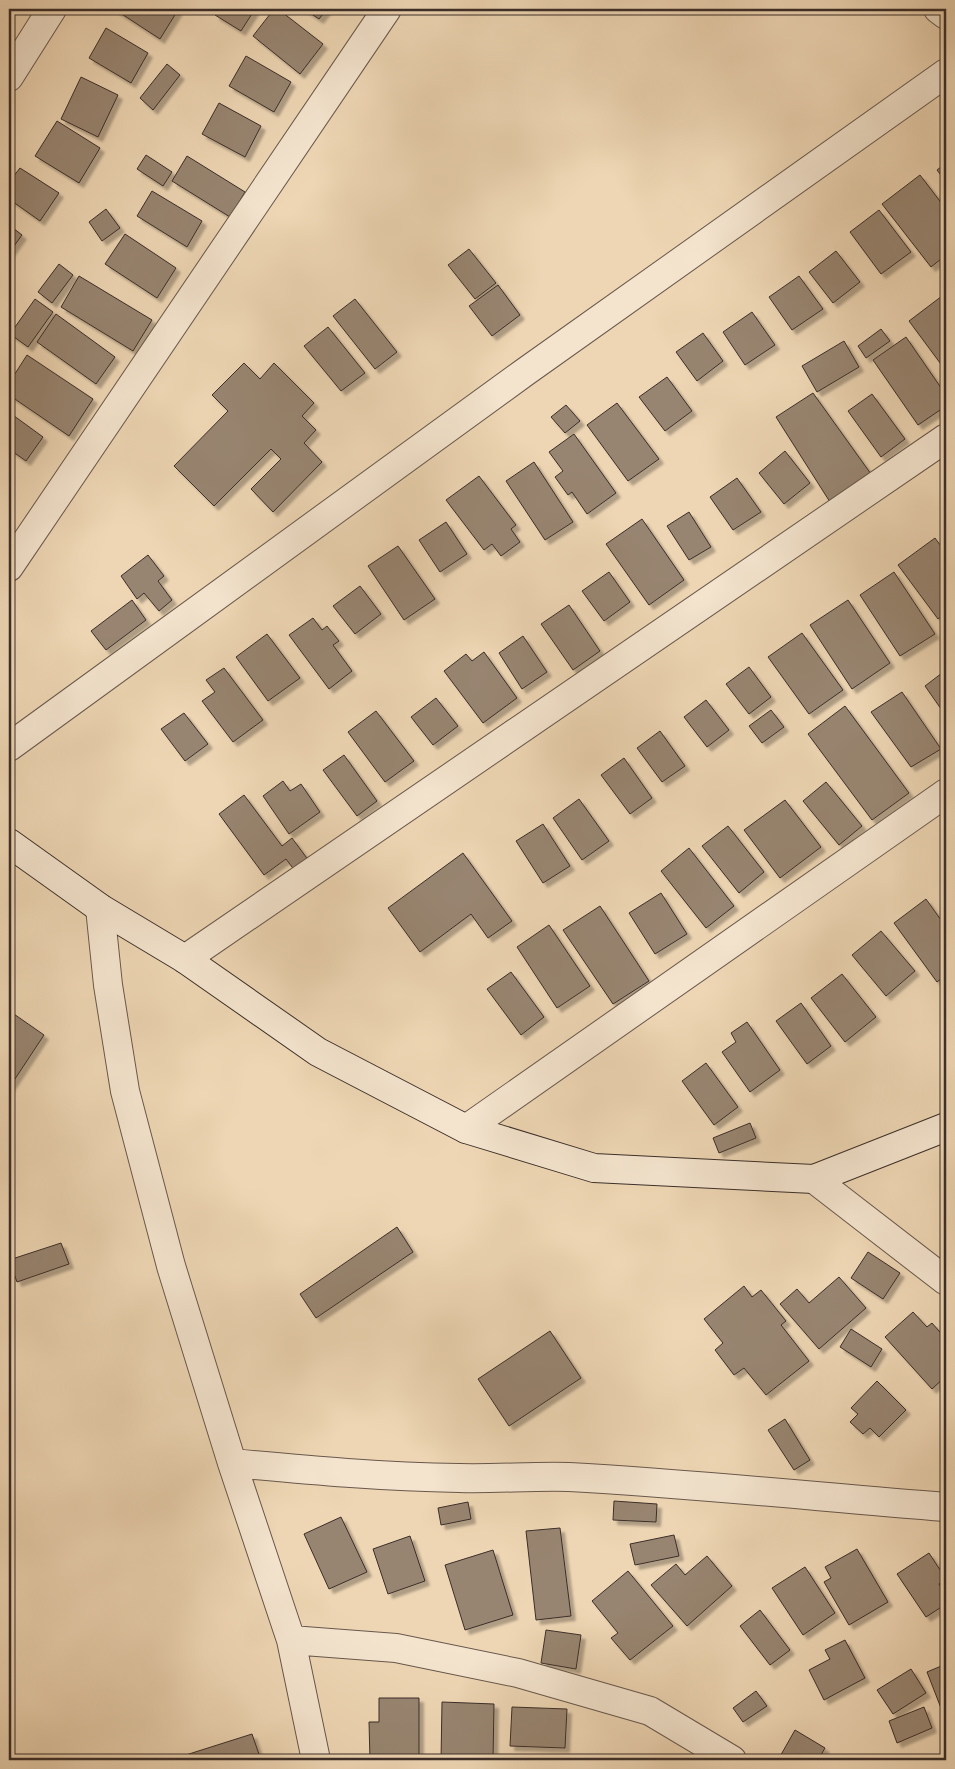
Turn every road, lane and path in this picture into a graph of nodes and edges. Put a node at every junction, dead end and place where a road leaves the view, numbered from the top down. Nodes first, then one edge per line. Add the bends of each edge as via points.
1 (52, 9) edge
2 (387, 9) edge
3 (938, 9) edge
4 (946, 15) edge
5 (946, 74) edge
6 (9, 77) edge
7 (946, 438) edge
8 (9, 567) edge
9 (9, 747) edge
10 (946, 793) edge
11 (9, 843) edge
12 (100, 908) junction
13 (185, 959) junction
14 (946, 1127) edge
15 (466, 1129) junction
16 (814, 1179) junction
17 (946, 1281) edge
18 (232, 1463) junction
19 (946, 1507) edge
20 (291, 1640) junction
21 (316, 1760) edge
22 (732, 1760) edge

1 - 6 street
2 - 8 street
3 - 4 street
5 - 9 street via 533,366
7 - 13 street
10 - 15 street
11 - 12 street
12 - 13 street
12 - 18 street via 108,985 126,1091 171,1266
13 - 15 street via 318,1052
14 - 16 street
15 - 16 street via 594,1168
16 - 17 street
18 - 19 street via 370,1475 566,1477 648,1482
18 - 20 street
20 - 21 street
20 - 22 street via 396,1648 518,1673 650,1711

